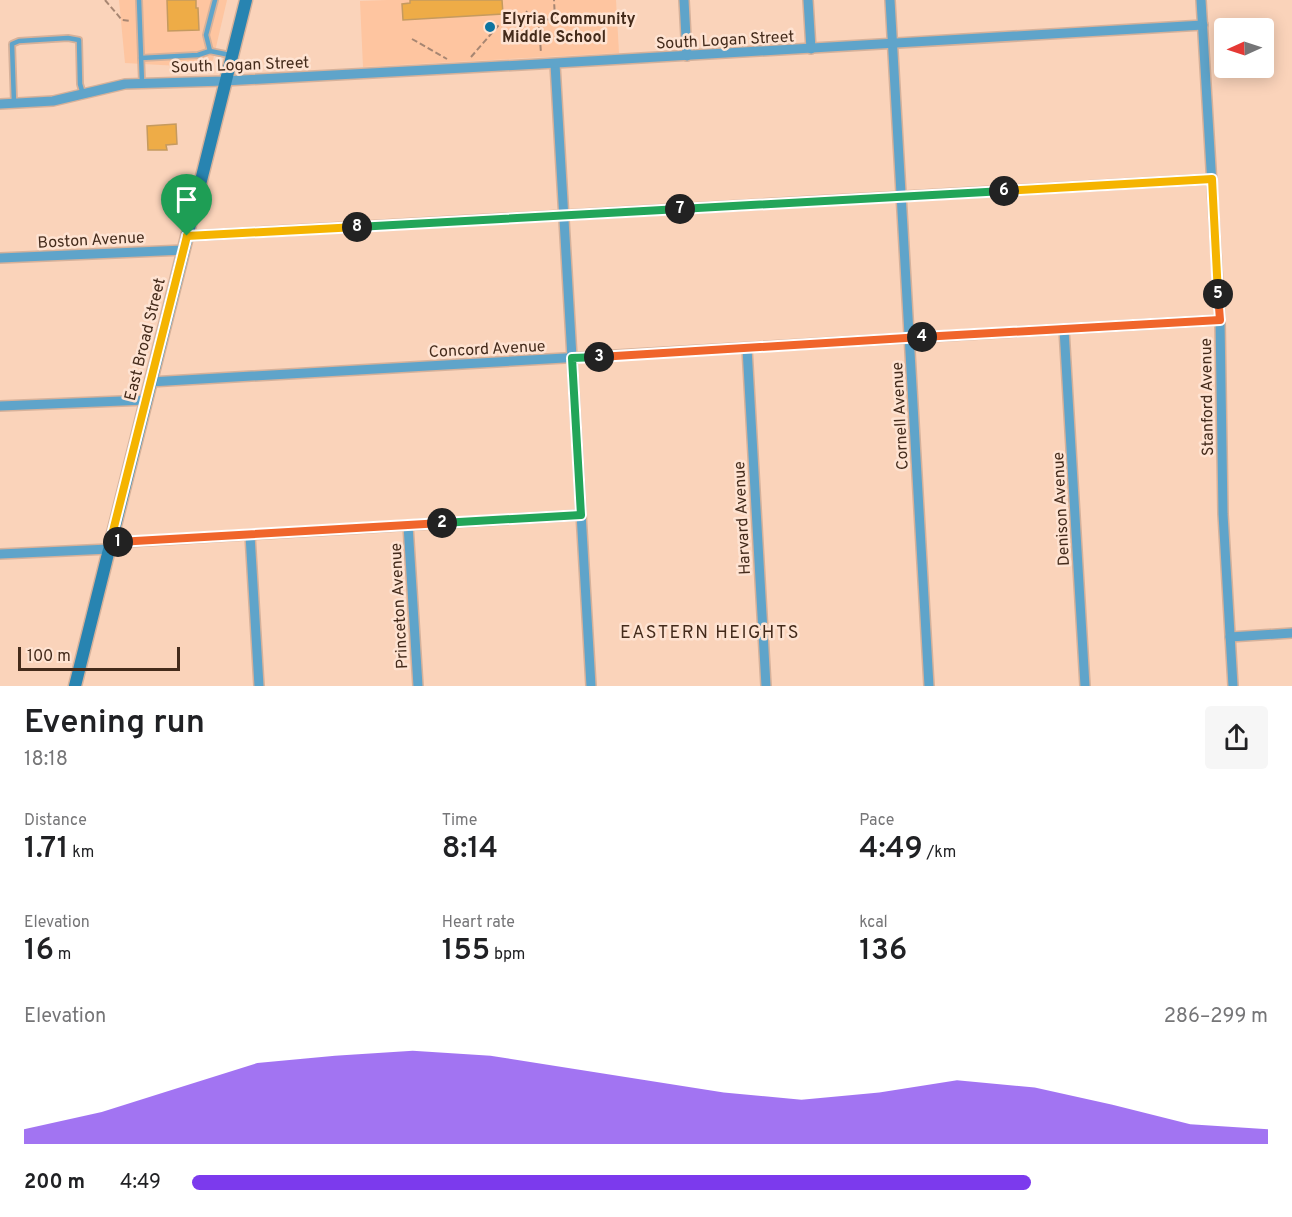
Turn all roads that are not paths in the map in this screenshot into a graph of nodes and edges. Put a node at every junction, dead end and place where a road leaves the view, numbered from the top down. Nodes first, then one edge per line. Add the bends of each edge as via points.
1 (139, 0) edge
2 (215, 0) edge
3 (246, 0) edge
4 (684, 0) edge
5 (808, 0) edge
6 (890, 0) edge
7 (1201, 0) edge
8 (1203, 25) junction
9 (892, 44) junction
10 (811, 49) junction
11 (210, 51) junction
12 (231, 55) junction
13 (687, 56) junction
14 (141, 58) junction
15 (555, 63) junction
16 (224, 81) junction
17 (142, 83) junction
18 (83, 94) junction
19 (14, 103) junction
20 (0, 104) edge
21 (1212, 179) junction
22 (901, 196) junction
23 (564, 215) junction
24 (187, 236) junction
25 (184, 250) junction
26 (0, 258) edge
27 (1220, 320) junction
28 (1064, 329) junction
29 (909, 338) junction
30 (747, 348) junction
31 (572, 358) junction
32 (150, 382) junction
33 (146, 400) junction
34 (0, 406) edge
35 (581, 515) junction
36 (408, 525) junction
37 (250, 535) junction
38 (109, 546) junction
39 (0, 554) edge
40 (1292, 633) edge
41 (1230, 637) junction
42 (75, 686) edge
43 (259, 686) edge
44 (418, 686) edge
45 (591, 686) edge
46 (766, 686) edge
47 (929, 686) edge
48 (1085, 686) edge
49 (1233, 686) edge

1 - 14 lane
2 - 11 lane via 206,35
3 - 12 street, East Broad Street
4 - 13 street
5 - 10 street
6 - 9 street, Cornell Avenue
7 - 8 street, Stanford Avenue
8 - 9 street, South Logan Street
8 - 21 street, Stanford Avenue
9 - 10 street, South Logan Street
9 - 22 street, Cornell Avenue
10 - 13 street, South Logan Street
11 - 12 lane
11 - 14 lane via 198,56
12 - 16 street, East Broad Street
13 - 15 street, South Logan Street
14 - 17 lane
15 - 16 street, South Logan Street
15 - 23 street
16 - 17 street, South Logan Street
16 - 24 street, East Broad Street
17 - 18 street, South Logan Street
18 - 19 street, South Logan Street via 53,101
18 - 19 lane via 79,40 19,41 12,44
19 - 20 street, South Logan Street
21 - 22 street
21 - 27 street, Stanford Avenue
22 - 23 street
22 - 29 street, Cornell Avenue
23 - 24 street
23 - 31 street
24 - 25 street, East Broad Street
25 - 26 street, Boston Avenue
25 - 32 street, East Broad Street
27 - 28 street, Concord Avenue
27 - 41 street, Stanford Avenue via 1223,514
28 - 29 street, Concord Avenue
28 - 48 street, Denison Avenue
29 - 30 street, Concord Avenue
29 - 47 street, Cornell Avenue
30 - 31 street, Concord Avenue
30 - 46 street, Harvard Avenue
31 - 32 street, Concord Avenue
31 - 35 street
32 - 33 street, East Broad Street
33 - 34 street
33 - 38 street, East Broad Street
35 - 36 street
35 - 45 street
36 - 37 street
36 - 44 street, Princeton Avenue
37 - 38 street
37 - 43 street
38 - 39 street
38 - 42 street, East Broad Street
40 - 41 street
41 - 49 street, Stanford Avenue

